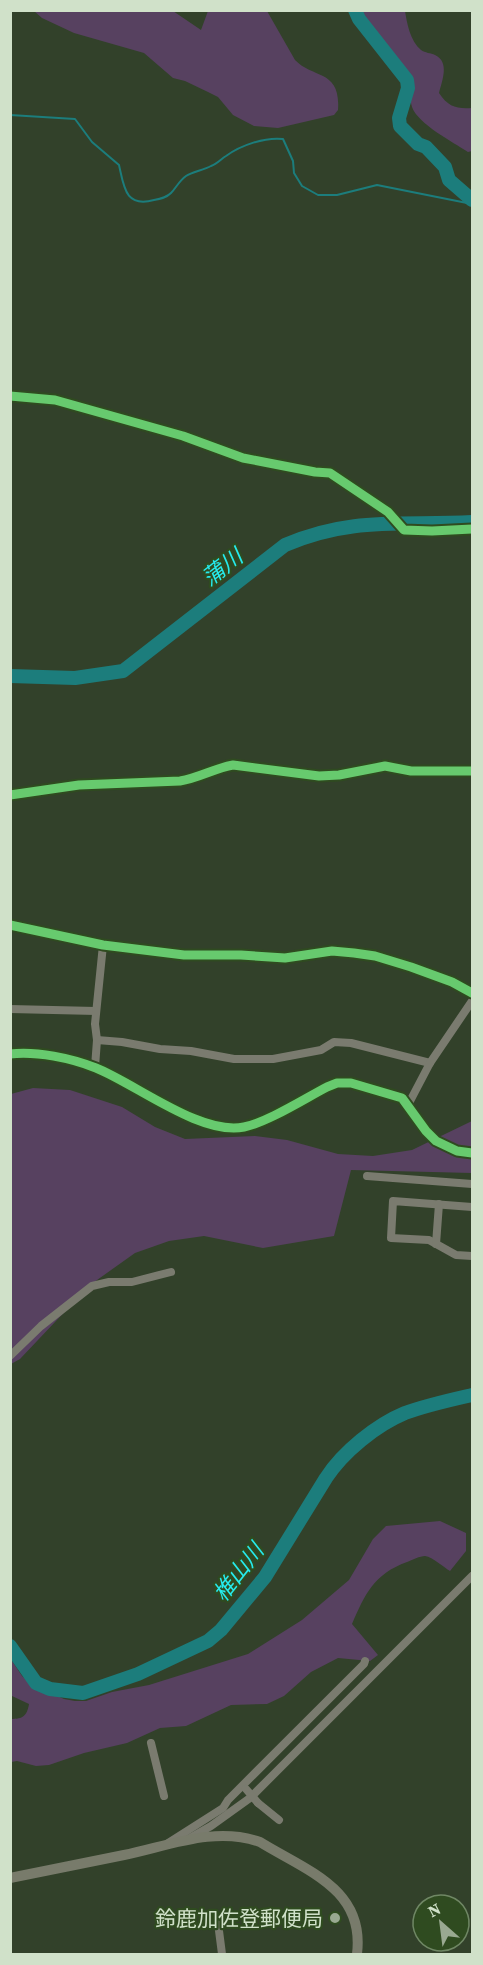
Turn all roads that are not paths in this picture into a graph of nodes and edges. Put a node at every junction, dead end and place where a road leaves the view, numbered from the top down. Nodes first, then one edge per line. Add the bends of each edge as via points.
1 (10, 396) edge
2 (472, 529) edge
3 (472, 771) edge
4 (10, 795) edge
5 (10, 925) edge
6 (103, 945) junction
7 (472, 993) edge
8 (472, 1001) edge
9 (10, 1009) edge
10 (96, 1011) junction
11 (97, 1040) junction
12 (10, 1054) edge
13 (430, 1063) junction
14 (95, 1067) junction
15 (408, 1105) junction
16 (472, 1153) edge
17 (367, 1176) dead end
18 (472, 1184) edge
19 (439, 1204) junction
20 (472, 1207) edge
21 (436, 1244) junction
22 (472, 1256) edge
23 (171, 1272) dead end
24 (10, 1356) edge
25 (472, 1576) edge
26 (365, 1661) dead end
27 (151, 1743) dead end
28 (244, 1788) junction
29 (164, 1796) dead end
30 (279, 1820) dead end
31 (185, 1840) junction
32 (165, 1846) junction
33 (10, 1878) edge
34 (218, 1923) dead end
35 (222, 1954) edge
36 (357, 1954) edge

1 - 2 street via 55,400 183,436 243,458 330,473 388,512 404,530
3 - 4 street via 411,771 386,766 319,776 233,765 180,781 80,785
5 - 6 street
6 - 7 street via 184,956 285,958 332,951 354,953 411,967
6 - 10 street
8 - 13 street
9 - 10 street
10 - 11 street
11 - 13 street via 234,1059 273,1059 321,1050 338,1042
11 - 14 street
12 - 14 street via 47,1056
13 - 15 street
14 - 15 street via 187,1115 224,1127 259,1122 337,1083 392,1093
15 - 16 street via 436,1141
17 - 18 street
19 - 20 street
19 - 21 street
19 - 21 street via 393,1201 391,1238 429,1240
21 - 22 street via 456,1255
23 - 24 street via 132,1282 92,1286
25 - 31 street via 250,1798
26 - 28 street
27 - 29 street
28 - 30 street, bridge
28 - 32 street via 219,1811
31 - 32 main road
31 - 36 main road via 217,1836 260,1842 332,1886 354,1914 359,1933
32 - 33 main road
34 - 35 street

